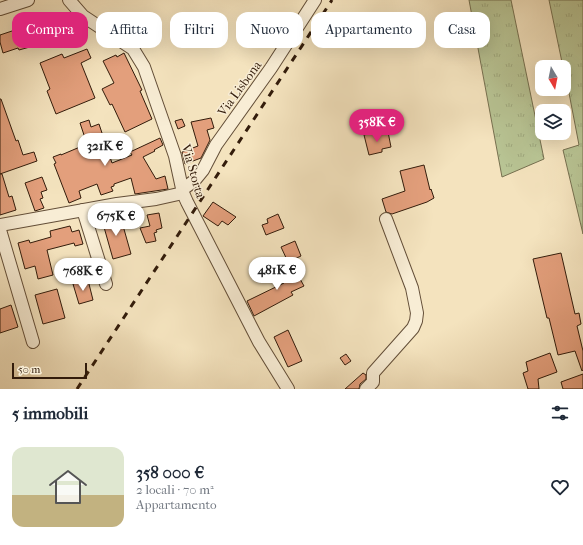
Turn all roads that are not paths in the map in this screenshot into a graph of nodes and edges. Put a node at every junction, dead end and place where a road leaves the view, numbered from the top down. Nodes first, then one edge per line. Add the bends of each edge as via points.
1 (28, 0) edge
2 (69, 0) edge
3 (315, 0) edge
4 (0, 9) edge
5 (183, 191) junction
6 (83, 210) junction
7 (386, 219) dead end
8 (0, 225) edge
9 (0, 230) edge
10 (106, 284) dead end
11 (33, 342) dead end
12 (288, 389) edge
13 (366, 389) edge

1 - 4 street
2 - 5 street, Via Storta via 83,16 133,49 144,67 175,156
3 - 5 street, Via Lisbona via 271,68 216,145 203,170
5 - 6 street via 156,199
5 - 12 street, Via Storta via 232,292
6 - 8 street
6 - 10 street
7 - 13 street via 412,288 417,313 413,328 373,373 373,382
9 - 11 street

